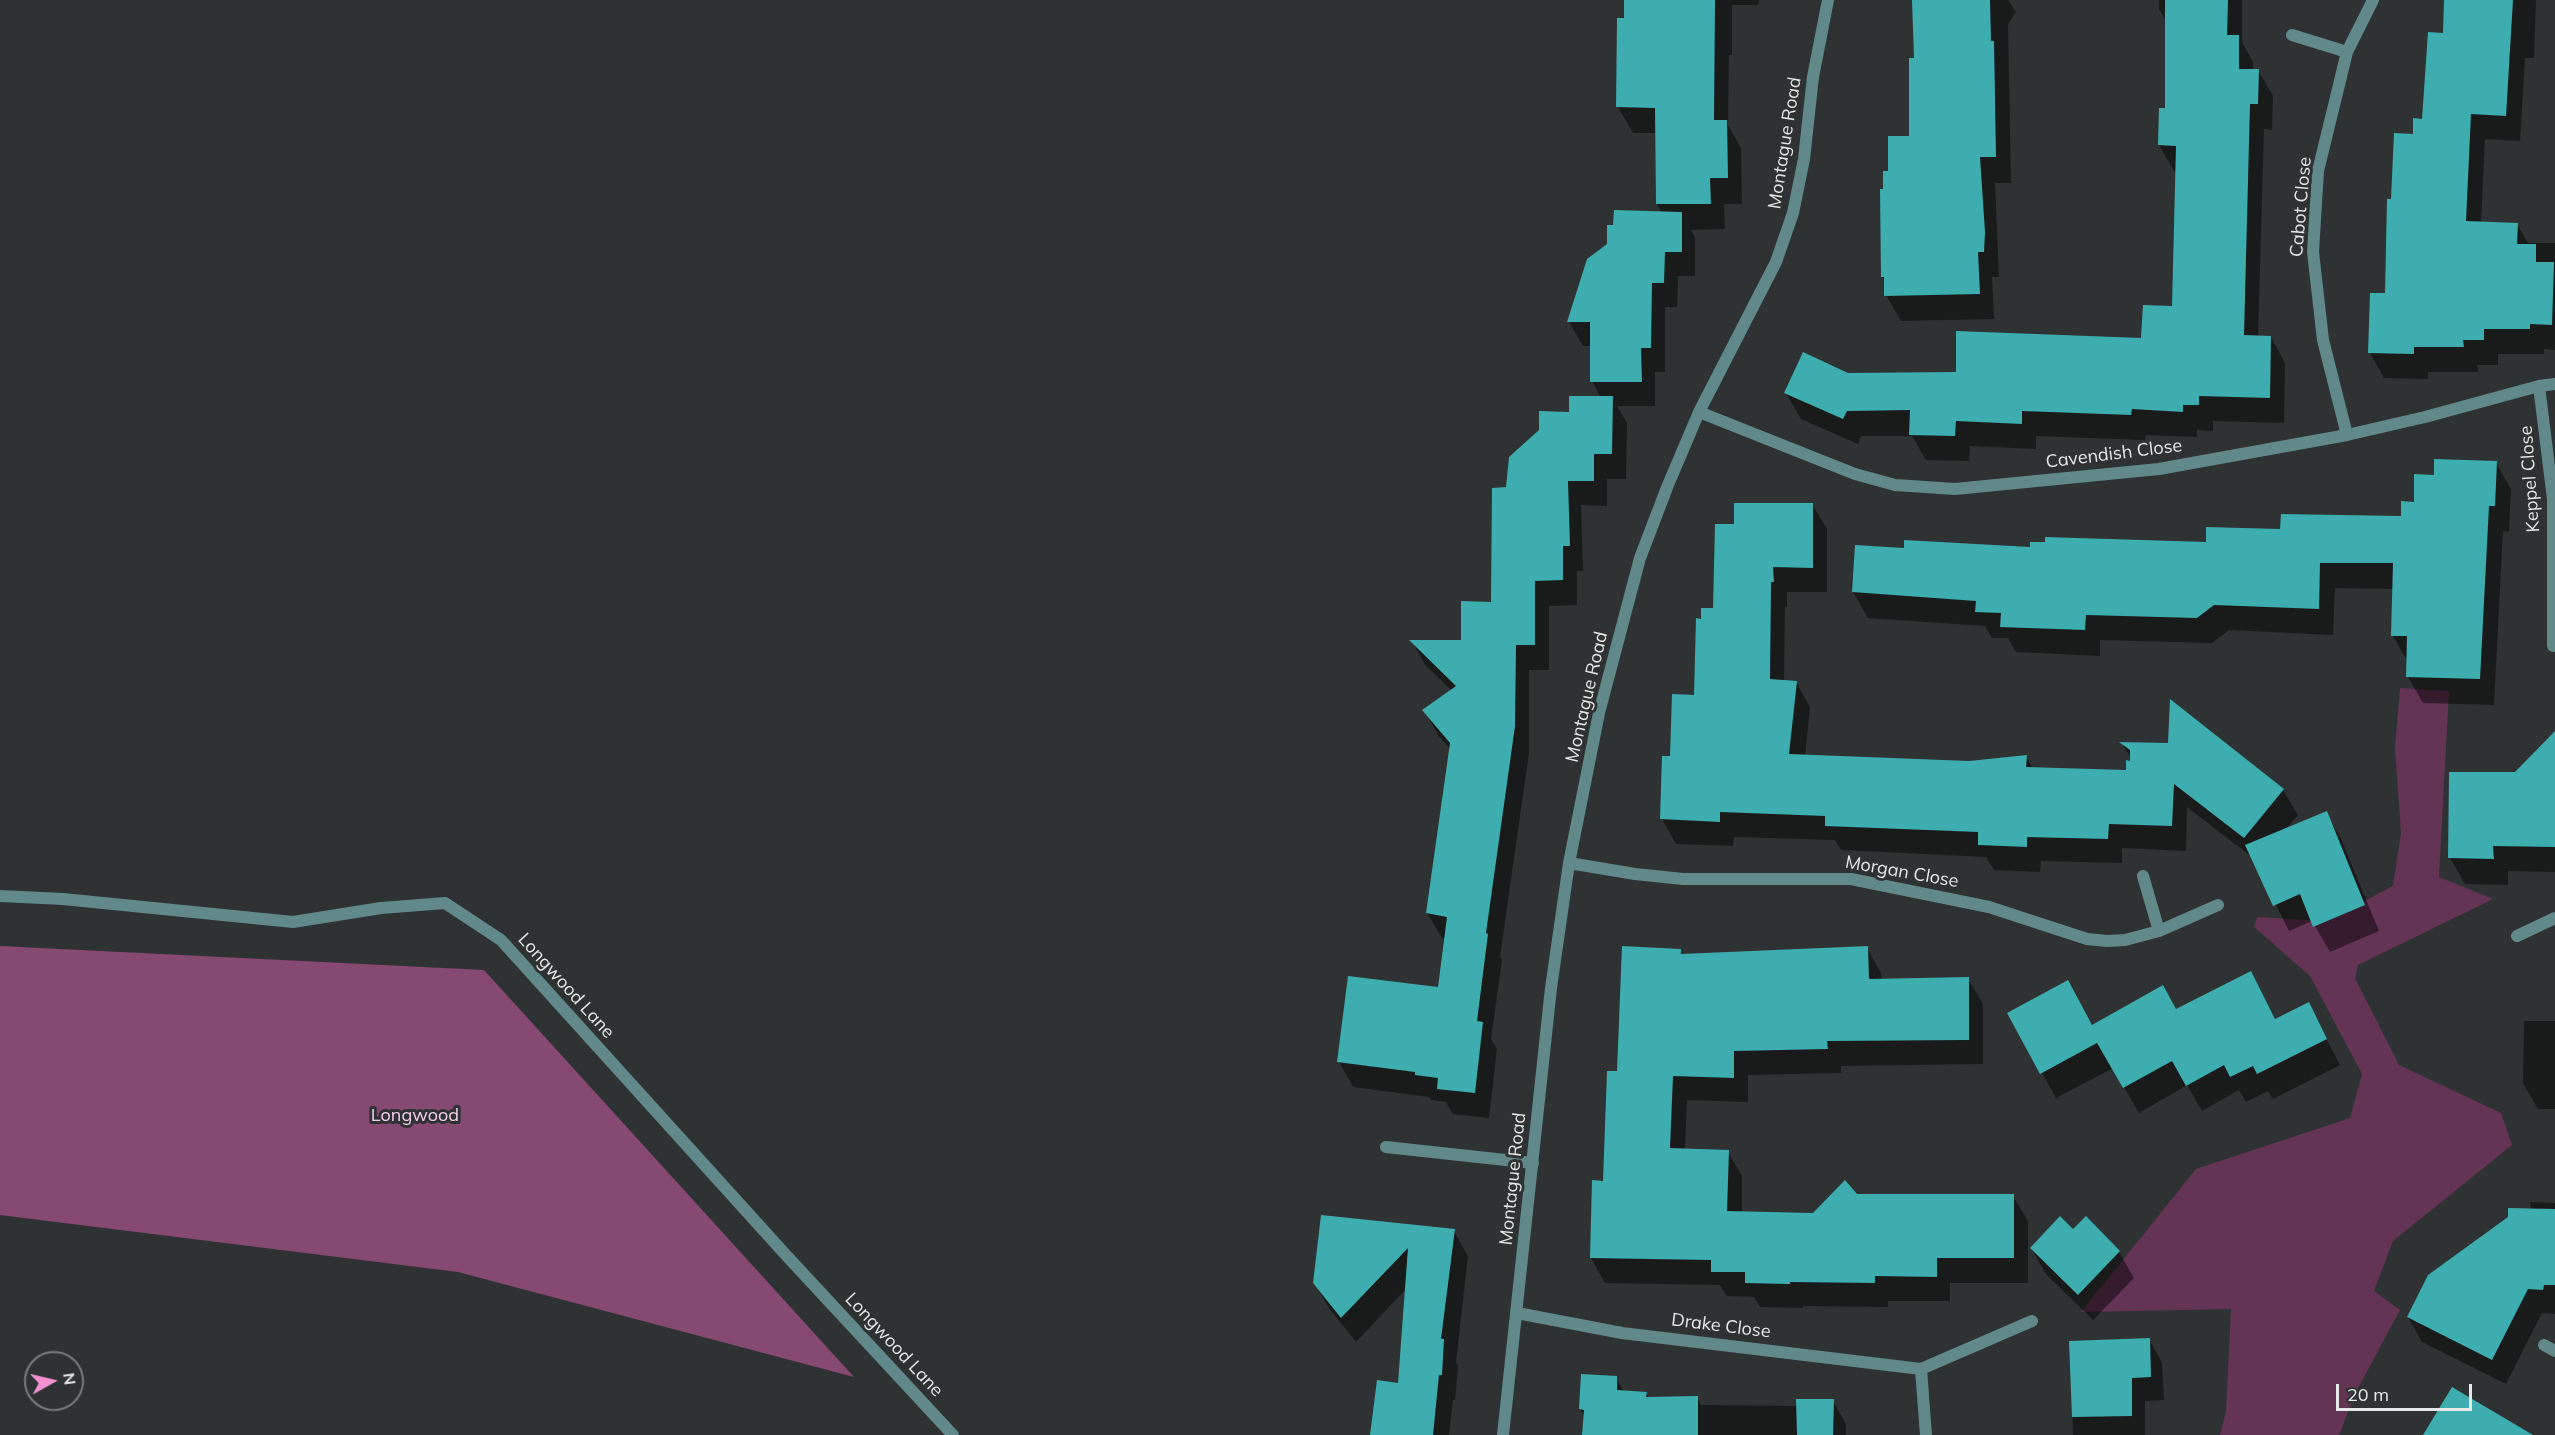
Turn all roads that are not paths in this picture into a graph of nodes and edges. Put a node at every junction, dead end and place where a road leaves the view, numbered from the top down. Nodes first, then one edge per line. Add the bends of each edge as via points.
1 (1828, 0) edge
2 (2373, 0) edge
3 (2292, 35) dead end
4 (2347, 52) junction
5 (2555, 384) edge
6 (2539, 386) junction
7 (1699, 411) junction
8 (2347, 435) junction
9 (2554, 587) edge
10 (2553, 646) dead end
11 (1569, 863) junction
12 (2143, 876) dead end
13 (0, 896) edge
14 (2218, 905) dead end
15 (2555, 918) edge
16 (2159, 931) junction
17 (2517, 936) dead end
18 (1386, 1147) dead end
19 (1533, 1163) junction
20 (1517, 1313) junction
21 (2032, 1321) dead end
22 (1921, 1369) junction
23 (953, 1435) edge
24 (1503, 1435) edge
25 (1926, 1435) edge

1 - 7 street, Montague Road via 1793,213 1776,262
2 - 4 street, Cabot Close
3 - 4 street
4 - 8 street, Cabot Close via 2318,171 2313,252 2323,340
5 - 6 street
6 - 8 street, Cavendish Close
6 - 9 street, Keppel Close via 2553,499
7 - 8 street, Cavendish Close via 1855,474 1895,484 1955,489 2159,468
7 - 11 street, Montague Road via 1640,558 1599,713
9 - 10 street, Keppel Close
11 - 16 street, Morgan Close via 1683,879 1851,879 1989,907 2087,939 2125,940
11 - 19 street, Montague Road
12 - 16 street
13 - 23 street, Longwood Lane via 293,922 445,903 501,940
14 - 16 street, Morgan Close
15 - 17 street
18 - 19 street
19 - 20 street, Montague Road
20 - 22 street, Drake Close via 1622,1333
20 - 24 street, Montague Road
21 - 22 street
22 - 25 street

